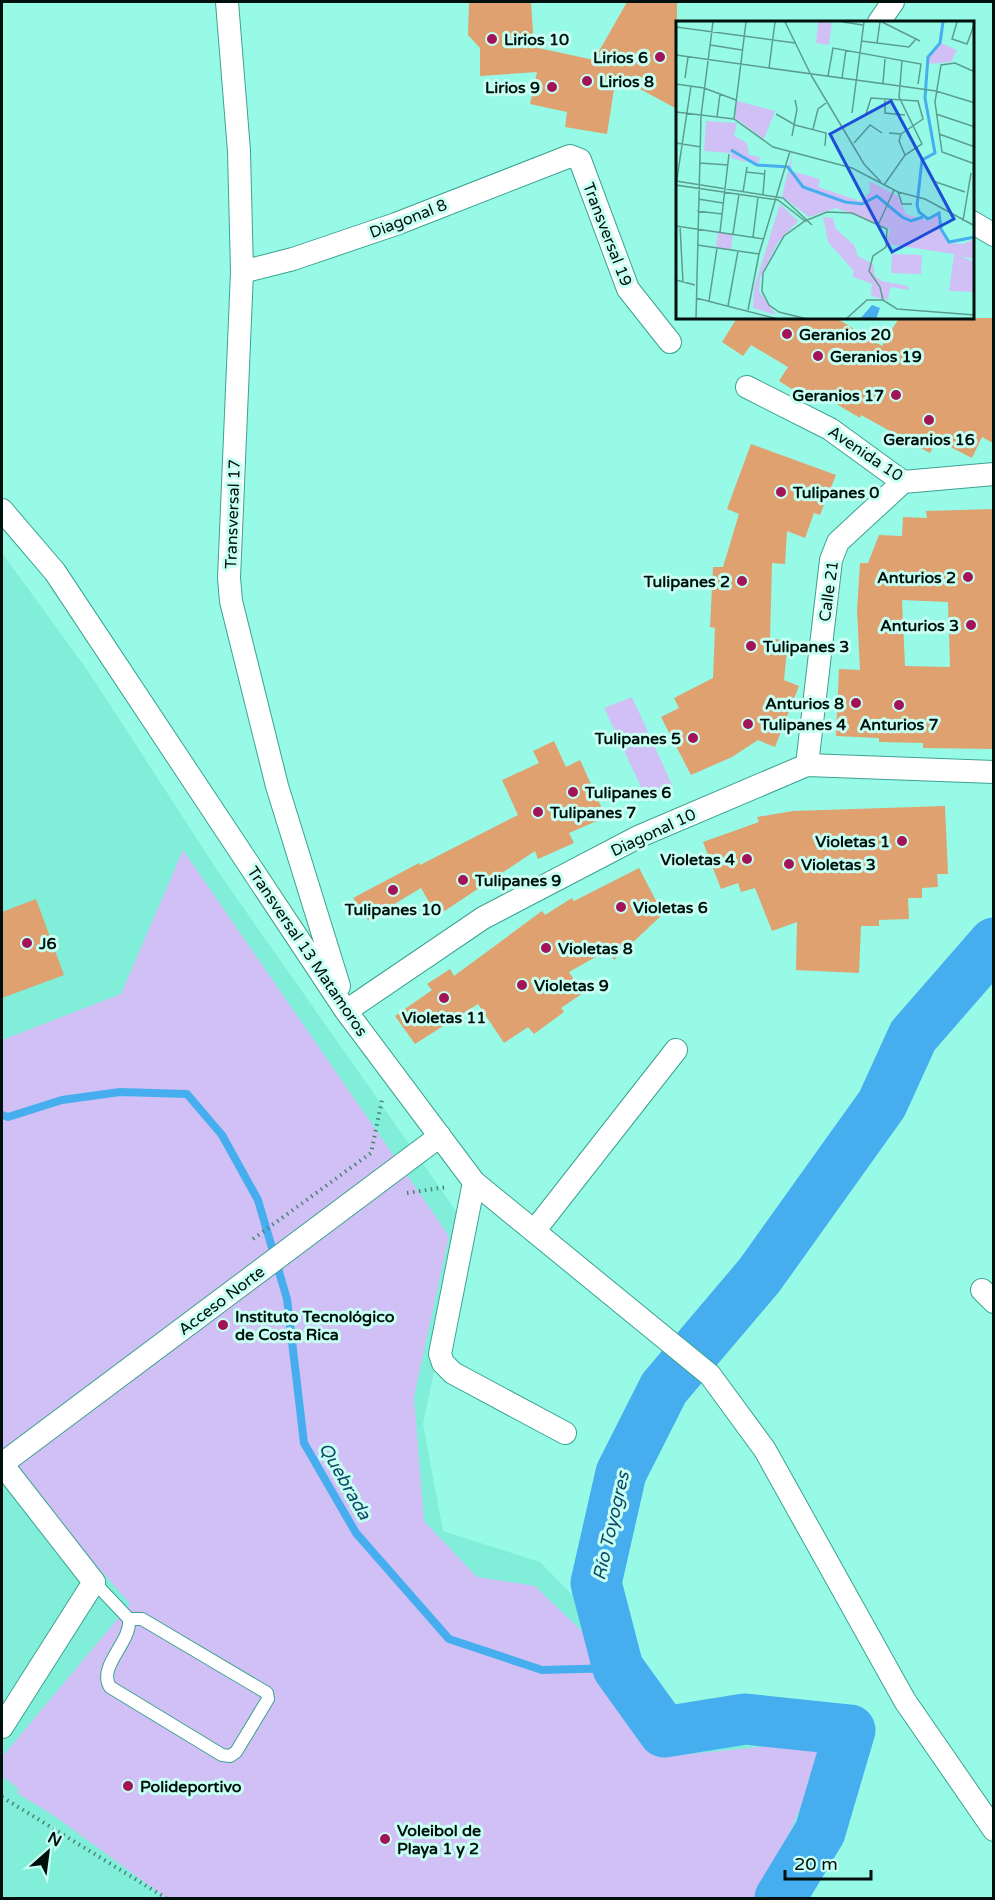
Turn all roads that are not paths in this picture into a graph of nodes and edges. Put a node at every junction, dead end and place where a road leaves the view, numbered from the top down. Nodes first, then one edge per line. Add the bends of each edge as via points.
1 (227, 2) edge
2 (892, 2) edge
3 (880, 21) edge
4 (570, 156) joint
5 (974, 223) edge
6 (993, 235) edge
7 (242, 272) junction
8 (670, 342) dead end
9 (747, 387) dead end
10 (993, 474) edge
11 (903, 482) junction
12 (2, 510) edge
13 (807, 765) junction
14 (993, 772) edge
15 (346, 1011) junction
16 (676, 1050) dead end
17 (440, 1136) junction
18 (474, 1182) junction
19 (534, 1230) junction
20 (565, 1433) dead end
21 (2, 1464) edge
22 (94, 1582) junction
23 (129, 1619) junction
24 (2, 1727) edge
25 (993, 1830) edge

1 - 7 street, Transversal 17 via 239,151
2 - 3 street
4 - 7 street, Diagonal 8 via 396,224
4 - 8 street, Transversal 19 via 580,160 628,289
5 - 6 street
7 - 15 street, Transversal 17 via 231,601 277,786
9 - 11 street, Avenida 10 via 830,429
10 - 11 street, Avenida 10
11 - 13 street, Calle 21 via 838,542 831,560
12 - 15 street, Transversal 13 Matamoros via 55,572
13 - 14 street, Diagonal 10
13 - 15 street, Diagonal 10 via 640,836 483,918
15 - 17 street, Transversal 13 Matamoros
16 - 19 street
17 - 18 street, Transversal 13 Matamoros
17 - 21 street, Acceso Norte
18 - 19 street, Transversal 13 Matamoros
18 - 20 street via 440,1354 443,1363 453,1373
19 - 25 street, Transversal 13 Matamoros via 710,1375 765,1449 905,1701
21 - 22 street
22 - 23 lane
22 - 24 street
23 - 23 lane via 127,1635 107,1672 110,1687 222,1755 236,1752 268,1700 267,1693 142,1619

